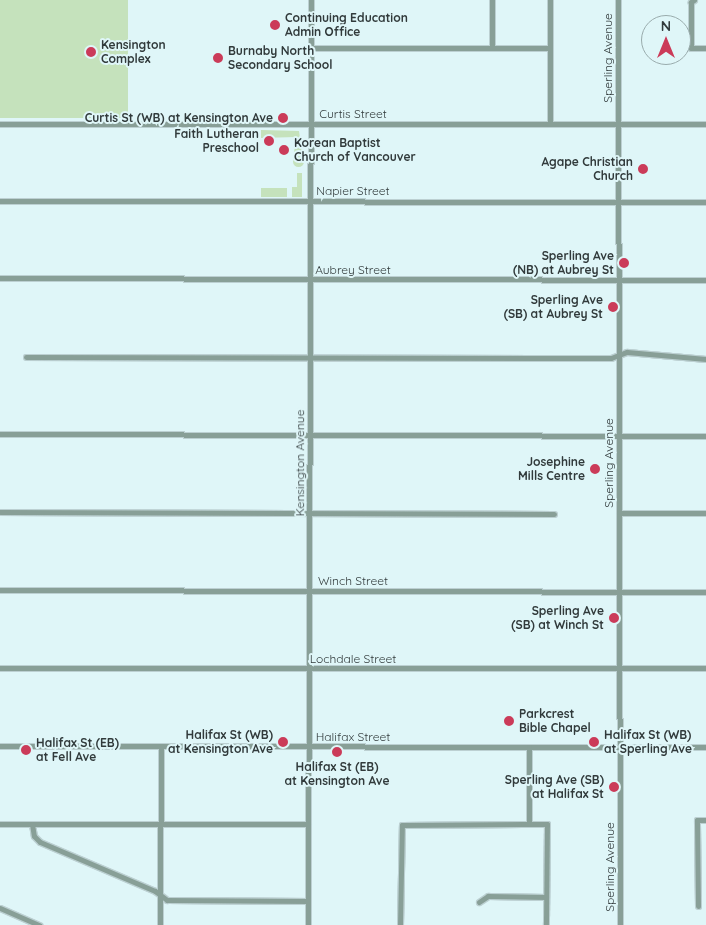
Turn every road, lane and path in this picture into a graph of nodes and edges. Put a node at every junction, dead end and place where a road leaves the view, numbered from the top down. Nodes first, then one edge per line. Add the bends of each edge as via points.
1 (311, 0) edge
2 (492, 0) edge
3 (550, 0) edge
4 (618, 0) edge
5 (692, 1) edge
6 (311, 48) junction
7 (492, 48) junction
8 (550, 48) junction
9 (706, 48) edge
10 (0, 124) edge
11 (310, 124) junction
12 (550, 124) junction
13 (618, 124) junction
14 (706, 124) edge
15 (0, 201) edge
16 (310, 201) junction
17 (618, 202) junction
18 (706, 202) edge
19 (0, 278) edge
20 (310, 280) junction
21 (706, 280) edge
22 (619, 281) junction
23 (619, 355) junction
24 (26, 356) dead end
25 (309, 358) junction
26 (706, 359) edge
27 (0, 434) edge
28 (310, 435) junction
29 (619, 436) junction
30 (706, 436) edge
31 (0, 512) edge
32 (310, 513) junction
33 (619, 513) junction
34 (554, 514) dead end
35 (706, 514) edge
36 (0, 590) edge
37 (310, 591) junction
38 (620, 592) junction
39 (706, 592) edge
40 (0, 668) edge
41 (620, 668) junction
42 (706, 668) edge
43 (308, 669) junction
44 (0, 746) edge
45 (161, 746) junction
46 (309, 746) junction
47 (529, 747) junction
48 (621, 747) junction
49 (706, 747) edge
50 (706, 820) edge
51 (0, 824) edge
52 (32, 824) junction
53 (161, 824) junction
54 (308, 824) junction
55 (529, 824) junction
56 (160, 895) junction
57 (546, 897) junction
58 (308, 901) junction
59 (479, 902) dead end
60 (698, 906) dead end
61 (0, 908) edge
62 (40, 925) edge
63 (160, 925) edge
64 (308, 925) edge
65 (400, 925) edge
66 (546, 925) edge
67 (620, 925) edge

1 - 6 street, Kensington Avenue
2 - 7 street
3 - 8 street
4 - 13 street, Sperling Avenue
5 - 9 street via 691,48
6 - 7 street
6 - 11 street, Kensington Avenue
7 - 8 street
8 - 12 street
10 - 11 street, Curtis Street
11 - 12 street, Curtis Street
11 - 16 street, Kensington Avenue
12 - 13 street, Curtis Street
13 - 14 street, Curtis Street
13 - 17 street, Sperling Avenue
15 - 16 street, Napier Street
16 - 17 street, Napier Street
16 - 20 street, Kensington Avenue
17 - 18 street, Napier Street
17 - 22 street, Sperling Avenue
19 - 20 street, Aubrey Street
20 - 22 street, Aubrey Street
20 - 25 street, Kensington Avenue
21 - 22 street, Aubrey Street
22 - 23 street, Sperling Avenue
23 - 25 street via 611,358
23 - 26 street via 650,352
23 - 29 street, Sperling Avenue
24 - 25 street
25 - 28 street, Kensington Avenue
27 - 28 street
28 - 29 street
28 - 32 street, Kensington Avenue
29 - 30 street
29 - 33 street, Sperling Avenue
31 - 32 street
32 - 34 street
32 - 37 street, Kensington Avenue
33 - 35 street
33 - 38 street, Sperling Avenue
36 - 37 street, Winch Street
37 - 38 street, Winch Street
37 - 43 street, Kensington Avenue
38 - 39 street, Winch Street
38 - 41 street, Sperling Avenue
40 - 43 street, Lochdale Street
41 - 42 street, Lochdale Street
41 - 43 street, Lochdale Street
41 - 48 street, Sperling Avenue
43 - 46 street, Kensington Avenue
44 - 45 street, Halifax Street
45 - 46 street, Halifax Street
45 - 53 street
46 - 47 street, Halifax Street
46 - 54 street, Kensington Avenue
47 - 48 street, Halifax Street
47 - 55 street
48 - 49 street, Halifax Street
48 - 67 street, Sperling Avenue
50 - 60 street via 697,820
51 - 52 street
52 - 53 street
52 - 56 street via 34,836 40,842
53 - 54 street
53 - 56 street
54 - 58 street, Kensington Avenue
55 - 57 street via 547,824
55 - 65 street via 402,825
56 - 58 street via 167,900
56 - 63 street
57 - 59 street via 488,896
57 - 66 street
58 - 64 street, Kensington Avenue
61 - 62 street

